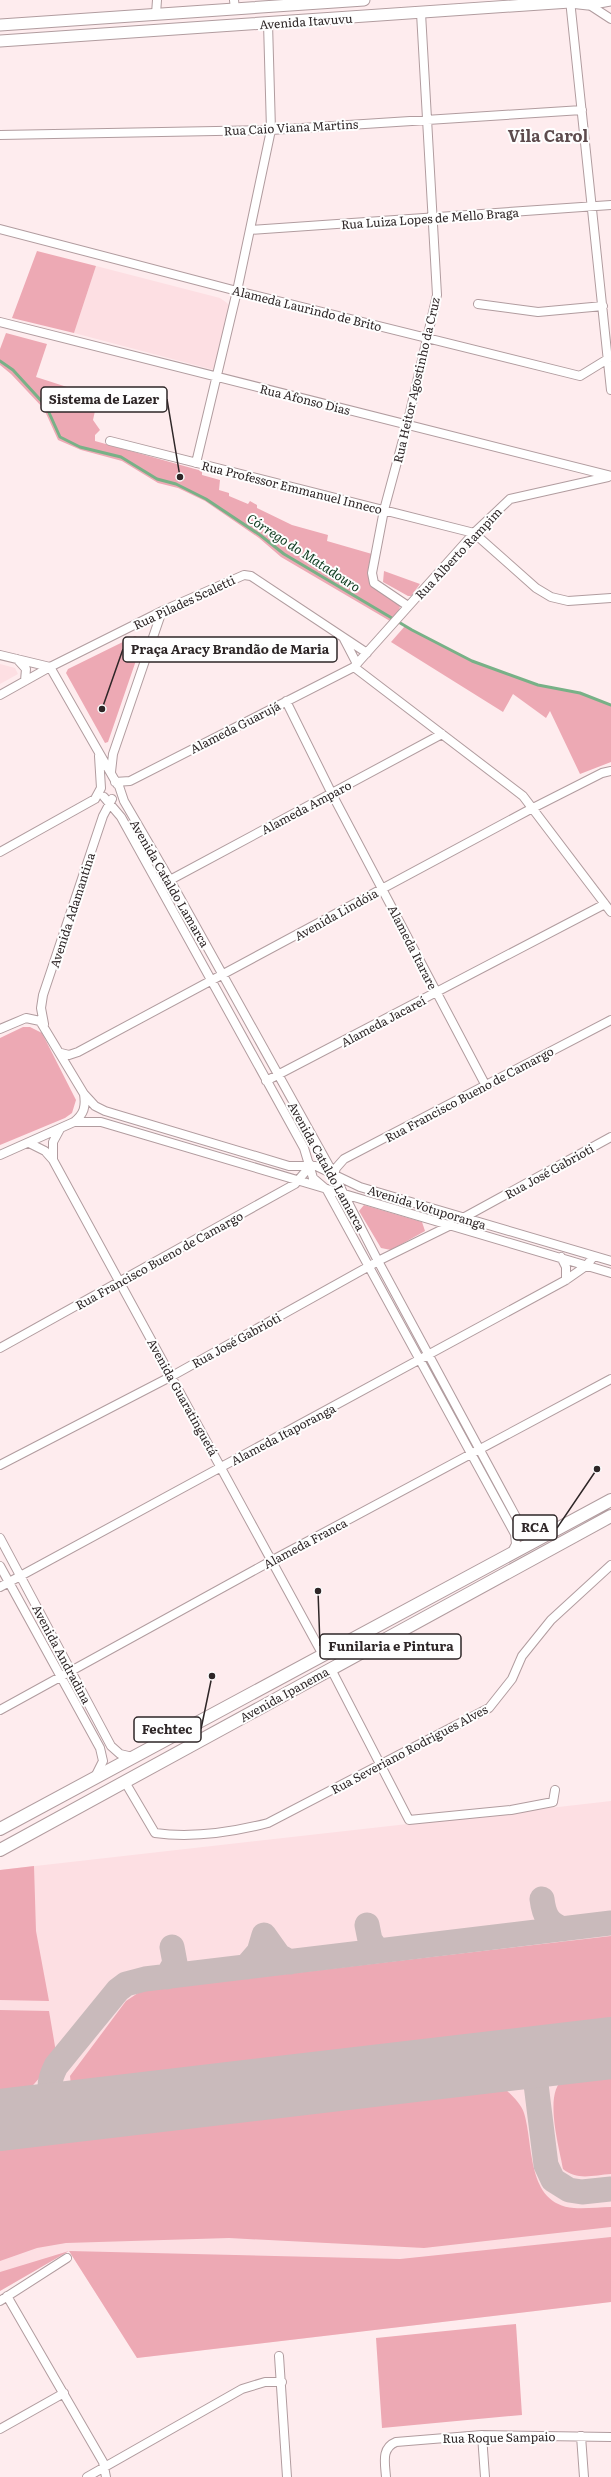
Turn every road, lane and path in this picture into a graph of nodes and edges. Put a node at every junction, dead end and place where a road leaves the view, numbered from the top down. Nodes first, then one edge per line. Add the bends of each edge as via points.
1 (157, 0) edge
2 (364, 0) edge
3 (611, 0) edge
4 (335, 1) edge
5 (570, 1) edge
6 (588, 4) junction
7 (235, 5) edge
8 (421, 13) junction
9 (156, 14) junction
10 (611, 19) edge
11 (268, 23) junction
12 (0, 25) edge
13 (0, 42) edge
14 (582, 110) junction
15 (426, 120) junction
16 (270, 130) junction
17 (0, 135) edge
18 (611, 205) edge
19 (592, 207) junction
20 (432, 218) junction
21 (0, 229) edge
22 (250, 230) junction
23 (237, 291) junction
24 (478, 304) dead end
25 (603, 306) junction
26 (0, 322) edge
27 (429, 338) junction
28 (609, 359) edge
29 (216, 377) junction
30 (611, 390) edge
31 (408, 425) junction
32 (110, 441) dead end
33 (196, 463) junction
34 (611, 476) edge
35 (384, 510) junction
36 (474, 533) junction
37 (611, 598) edge
38 (406, 609) junction
39 (162, 611) junction
40 (141, 621) junction
41 (154, 634) junction
42 (343, 637) junction
43 (366, 653) junction
44 (0, 655) edge
45 (16, 659) junction
46 (355, 665) junction
47 (50, 667) junction
48 (25, 681) junction
49 (0, 694) edge
50 (286, 701) junction
51 (442, 734) junction
52 (96, 748) junction
53 (611, 771) edge
54 (111, 773) junction
55 (117, 783) junction
56 (101, 788) junction
57 (332, 794) junction
58 (109, 799) junction
59 (534, 808) junction
60 (0, 852) edge
61 (170, 880) junction
62 (383, 888) junction
63 (605, 904) junction
64 (611, 912) edge
65 (223, 976) junction
66 (212, 982) junction
67 (437, 992) junction
68 (611, 1020) edge
69 (44, 1024) junction
70 (0, 1029) edge
71 (61, 1054) junction
72 (278, 1075) junction
73 (266, 1081) junction
74 (486, 1086) junction
75 (84, 1094) junction
76 (74, 1122) junction
77 (61, 1128) junction
78 (611, 1137) edge
79 (29, 1143) junction
80 (304, 1148) junction
81 (0, 1155) edge
82 (346, 1158) junction
83 (53, 1160) junction
84 (311, 1165) junction
85 (295, 1166) junction
86 (275, 1174) junction
87 (334, 1175) junction
88 (300, 1182) junction
89 (339, 1184) junction
90 (351, 1184) junction
91 (330, 1191) junction
92 (280, 1193) junction
93 (345, 1195) junction
94 (363, 1200) junction
95 (487, 1205) junction
96 (354, 1214) junction
97 (463, 1218) junction
98 (451, 1225) junction
99 (487, 1225) junction
100 (594, 1256) junction
101 (561, 1258) junction
102 (609, 1258) edge
103 (378, 1261) junction
104 (369, 1266) junction
105 (594, 1268) junction
106 (611, 1273) edge
107 (566, 1280) junction
108 (119, 1282) junction
109 (0, 1348) edge
110 (429, 1354) junction
111 (421, 1359) junction
112 (172, 1376) junction
113 (611, 1379) edge
114 (480, 1448) junction
115 (471, 1453) junction
116 (0, 1465) edge
117 (222, 1467) junction
118 (611, 1500) edge
119 (611, 1516) edge
120 (546, 1534) junction
121 (0, 1538) edge
122 (512, 1552) junction
123 (272, 1561) junction
124 (611, 1565) edge
125 (0, 1566) edge
126 (20, 1576) junction
127 (9, 1582) junction
128 (0, 1587) edge
129 (324, 1655) junction
130 (331, 1669) junction
131 (72, 1671) junction
132 (61, 1677) junction
133 (0, 1710) edge
134 (134, 1757) junction
135 (381, 1765) junction
136 (92, 1780) junction
137 (125, 1782) junction
138 (555, 1790) dead end
139 (0, 1829) edge
140 (0, 1850) edge
141 (67, 2258) dead end
142 (4, 2298) edge
143 (279, 2356) dead end
144 (282, 2382) junction
145 (64, 2394) junction
146 (0, 2429) edge
147 (482, 2435) junction
148 (581, 2436) junction
149 (611, 2437) edge
150 (106, 2466) junction
151 (87, 2477) edge
152 (106, 2477) edge
153 (287, 2477) edge
154 (386, 2477) edge
155 (485, 2477) edge
156 (584, 2477) edge

1 - 9 street
2 - 4 main road, Avenida Itavuvu
3 - 6 main road, Avenida Itavuvu
4 - 7 main road, Avenida Itavuvu
5 - 6 main road, Avenida Itavuvu
5 - 8 main road, Avenida Itavuvu
5 - 14 street
6 - 10 street
7 - 9 main road, Avenida Itavuvu
8 - 11 main road, Avenida Itavuvu
8 - 15 street, Rua Heitor Agostinho da Cruz
9 - 12 main road, Avenida Itavuvu
11 - 13 main road, Avenida Itavuvu
11 - 16 street
14 - 15 street, Rua Caio Viana Martins
14 - 19 street
15 - 16 street, Rua Caio Viana Martins
15 - 20 street, Rua Heitor Agostinho da Cruz
16 - 17 street, Rua Caio Viana Martins
16 - 22 street
18 - 19 street, Rua Luiza Lopes de Mello Braga
19 - 20 street, Rua Luiza Lopes de Mello Braga
19 - 25 street
20 - 22 street, Rua Luiza Lopes de Mello Braga
20 - 27 street, Rua Heitor Agostinho da Cruz via 437,295
21 - 23 street, Alameda Laurindo de Brito
22 - 23 street
23 - 27 street, Alameda Laurindo de Brito
23 - 29 street
24 - 25 street via 538,312
25 - 28 street
26 - 29 street, Rua Afonso Dias
27 - 28 street, Alameda Laurindo de Brito via 580,376
27 - 31 street, Rua Heitor Agostinho da Cruz
28 - 30 street
29 - 31 street, Rua Afonso Dias
29 - 33 street
31 - 34 street, Rua Afonso Dias
31 - 35 street, Rua Heitor Agostinho da Cruz
32 - 33 street, Rua Professor Emmanuel Inneco
33 - 35 street, Rua Professor Emmanuel Inneco
34 - 36 street, Rua Alberto Rampim via 510,499
35 - 36 street, Rua Professor Emmanuel Inneco
35 - 38 street, Rua Heitor Agostinho da Cruz via 372,578 374,583
36 - 37 street via 536,588 551,597 568,601
36 - 38 street, Rua Alberto Rampim
38 - 43 street, Rua Alberto Rampim
39 - 40 street, Rua Pilades Scaletti
39 - 41 street
39 - 42 street, Rua Pilades Scaletti via 244,575 251,576
40 - 41 street via 149,623
40 - 47 street, Rua Pilades Scaletti
41 - 54 street via 112,758
42 - 43 street, Rua Pilades Scaletti
42 - 46 street
43 - 46 street, Rua Alberto Rampim
44 - 45 street
45 - 47 street
45 - 48 street via 26,669
46 - 50 street, Alameda Guarujá
46 - 51 street
47 - 48 street, Rua Pilades Scaletti
47 - 52 street, Avenida Cataldo Lamarca
48 - 49 street, Rua Pilades Scaletti
50 - 55 street, Alameda Guarujá via 130,781
50 - 57 street, Alameda Itarare
51 - 57 street, Alameda Amparo
51 - 59 street via 511,786
52 - 54 street, Avenida Cataldo Lamarca
52 - 56 street, Avenida Cataldo Lamarca via 100,762
53 - 59 street, Avenida Lindóia via 602,773
54 - 55 street, Avenida Cataldo Lamarca
55 - 56 street, Alameda Guarujá via 106,781
55 - 58 street, Avenida Adamantina via 119,793
55 - 61 street, Avenida Cataldo Lamarca via 124,801
56 - 58 street, Avenida Cataldo Lamarca
56 - 60 street via 93,801
57 - 61 street, Alameda Amparo
57 - 62 street, Alameda Itarare
58 - 66 street, Avenida Cataldo Lamarca
58 - 69 street, Avenida Adamantina via 43,995 41,1008
59 - 62 street, Avenida Lindóia
59 - 63 street
61 - 65 street, Avenida Cataldo Lamarca
62 - 65 street, Avenida Lindóia
62 - 67 street, Alameda Itarare
63 - 64 street
63 - 67 street, Alameda Jacareí
65 - 66 street, Avenida Lindóia
65 - 72 street, Avenida Cataldo Lamarca
66 - 71 street, Avenida Lindóia via 78,1052
66 - 73 street, Avenida Cataldo Lamarca
67 - 72 street, Alameda Jacareí
67 - 74 street, Alameda Itarare
68 - 74 street, Rua Francisco Bueno de Camargo
69 - 70 street via 36,1018 26,1018
69 - 71 street, Avenida Votuporanga
71 - 75 street, Avenida Votuporanga
72 - 73 street, Alameda Jacareí
72 - 87 street, Avenida Cataldo Lamarca
73 - 80 street, Avenida Cataldo Lamarca
74 - 82 street, Rua Francisco Bueno de Camargo
75 - 76 street via 84,1110
75 - 85 street, Avenida Votuporanga via 95,1106 105,1111
76 - 77 street
76 - 86 street, Avenida Votuporanga via 101,1122
77 - 79 street
77 - 83 street via 53,1142
78 - 95 street, Rua José Gabrioti
79 - 81 street
79 - 83 street, Avenida Guaratinguetá via 45,1151
80 - 84 street, Avenida Cataldo Lamarca
80 - 85 street, Avenida Cataldo Lamarca via 302,1161
82 - 87 street, Rua Francisco Bueno de Camargo via 339,1163
82 - 90 street via 342,1170 344,1178
83 - 108 street, Avenida Guaratinguetá
84 - 85 street, Avenida Votuporanga
84 - 87 street, Avenida Votuporanga via 321,1167
84 - 88 street, Rua Francisco Bueno de Camargo
84 - 91 street, Avenida Cataldo Lamarca via 313,1178
86 - 88 street, Avenida Votuporanga
86 - 92 street via 282,1182
87 - 89 street, Avenida Cataldo Lamarca
87 - 90 street, Avenida Votuporanga
88 - 91 street, Avenida Votuporanga
88 - 92 street, Rua Francisco Bueno de Camargo
89 - 91 street via 338,1189
89 - 93 street, Avenida Cataldo Lamarca
90 - 97 street, Avenida Votuporanga
91 - 93 street, Avenida Votuporanga
91 - 104 street, Avenida Cataldo Lamarca
92 - 108 street, Rua Francisco Bueno de Camargo
93 - 94 street, Avenida Votuporanga
93 - 96 street, Avenida Cataldo Lamarca
94 - 96 street via 357,1201 354,1205
94 - 98 street, Avenida Votuporanga
95 - 97 street, Rua José Gabrioti
95 - 99 street via 482,1218
96 - 103 street, Avenida Cataldo Lamarca
97 - 99 street, Avenida Votuporanga
98 - 101 street, Avenida Votuporanga
98 - 103 street, Rua José Gabrioti
99 - 100 street, Avenida Votuporanga
100 - 102 street, Avenida Votuporanga
100 - 105 street
101 - 105 street, Avenida Votuporanga
101 - 107 street via 566,1267
102 - 105 street, Avenida Votuporanga via 607,1267
103 - 104 street, Rua José Gabrioti
103 - 110 street, Avenida Cataldo Lamarca
104 - 111 street, Avenida Cataldo Lamarca
104 - 112 street, Rua José Gabrioti
105 - 106 street, Avenida Votuporanga
105 - 107 street, Alameda Itaporanga
107 - 110 street, Alameda Itaporanga
108 - 109 street, Rua Francisco Bueno de Camargo
108 - 112 street, Avenida Guaratinguetá
110 - 111 street, Alameda Itaporanga
110 - 114 street, Avenida Cataldo Lamarca
111 - 115 street, Avenida Cataldo Lamarca
111 - 117 street, Alameda Itaporanga
112 - 116 street, Rua José Gabrioti
112 - 117 street, Avenida Guaratinguetá
113 - 114 street, Alameda Franca
114 - 115 street, Alameda Franca
114 - 120 street, Avenida Cataldo Lamarca via 516,1517 524,1526
115 - 122 street, Avenida Cataldo Lamarca via 515,1534 516,1544
115 - 123 street, Alameda Franca
117 - 123 street, Avenida Guaratinguetá
117 - 126 street, Alameda Itaporanga
118 - 120 main road, Avenida Ipanema
119 - 130 main road, Avenida Ipanema
120 - 122 main road, Avenida Ipanema
121 - 126 street, Avenida Andradina
122 - 129 main road, Avenida Ipanema
123 - 129 street, Avenida Guaratinguetá
123 - 131 street, Alameda Franca
124 - 135 street, Rua Severiano Rodrigues Alves via 551,1620 522,1656 512,1679 489,1708
125 - 127 street, Avenida Andradina
126 - 127 street, Alameda Itaporanga
126 - 131 street, Avenida Andradina
127 - 128 street, Alameda Itaporanga
127 - 132 street, Avenida Andradina
129 - 134 main road, Avenida Ipanema
130 - 135 street
130 - 137 main road, Avenida Ipanema
131 - 132 street, Alameda Franca
131 - 134 street, Avenida Andradina via 111,1746 120,1754
132 - 133 street, Alameda Franca
132 - 136 street, Avenida Andradina via 100,1748 103,1761 100,1771
134 - 136 main road, Avenida Ipanema
135 - 137 street, Rua Severiano Rodrigues Alves via 268,1823 244,1829 174,1835 155,1833
135 - 138 street via 409,1820 512,1810 553,1802
136 - 139 main road, Avenida Ipanema
137 - 140 main road, Avenida Ipanema
141 - 142 street
142 - 145 street
143 - 144 street
144 - 150 street via 265,2382 242,2389
144 - 153 street
145 - 146 street
145 - 150 street
147 - 148 street, Rua Roque Sampaio
147 - 154 street, Rua Roque Sampaio via 396,2442 389,2445 385,2453
147 - 155 street
148 - 149 street, Rua Roque Sampaio
148 - 156 street
150 - 151 street
150 - 152 street

